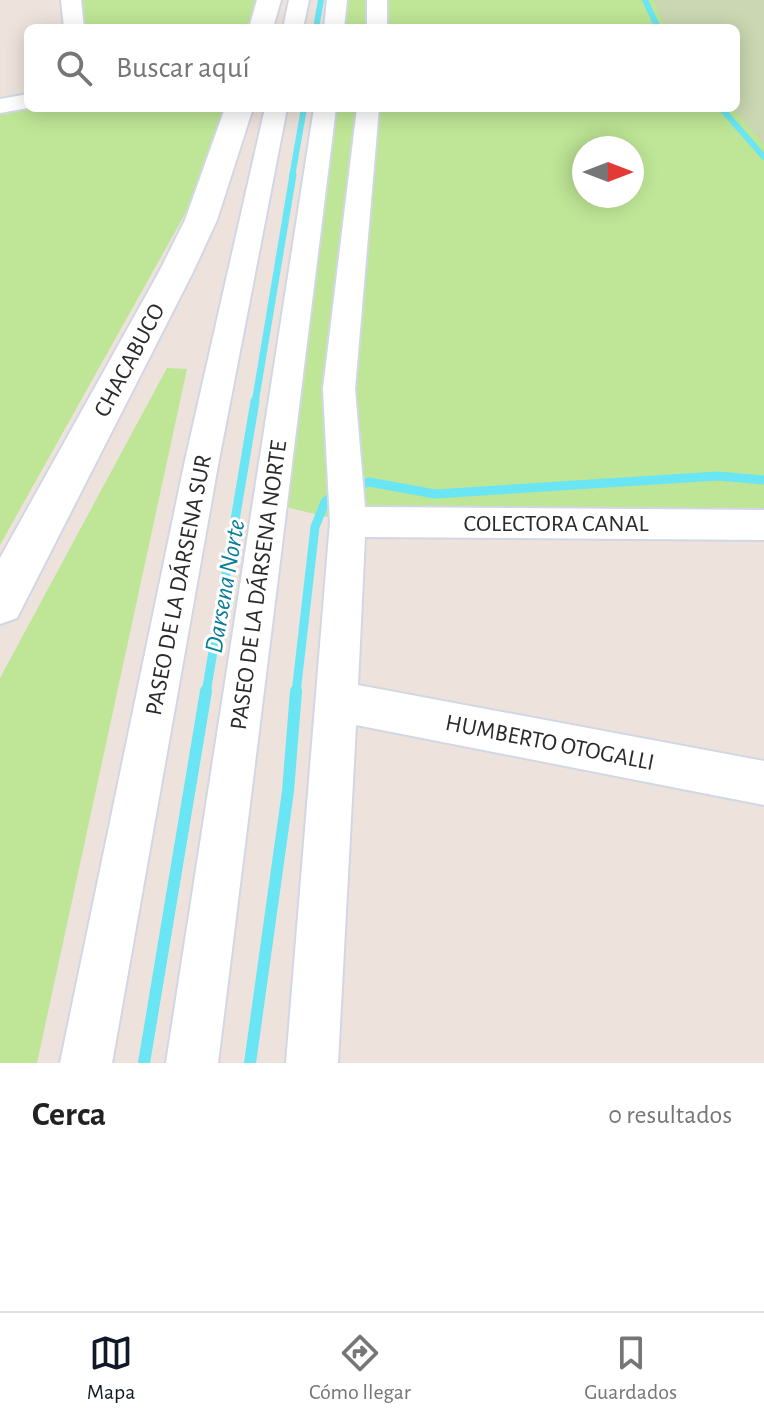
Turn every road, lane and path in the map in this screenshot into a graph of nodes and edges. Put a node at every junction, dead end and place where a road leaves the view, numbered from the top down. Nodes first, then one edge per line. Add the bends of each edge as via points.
1 (71, 0) edge
2 (269, 0) edge
3 (299, 0) edge
4 (337, 0) edge
5 (377, 0) edge
6 (74, 24) edge
7 (262, 24) edge
8 (294, 24) edge
9 (334, 24) edge
10 (377, 24) edge
11 (24, 102) edge
12 (0, 106) edge
13 (238, 112) edge
14 (275, 112) edge
15 (324, 112) edge
16 (368, 112) edge
17 (348, 522) junction
18 (764, 525) edge
19 (1, 598) edge
20 (336, 701) junction
21 (764, 783) edge
22 (86, 1063) edge
23 (192, 1063) edge
24 (312, 1063) edge

1 - 6 street
2 - 7 main road
3 - 8 street
4 - 9 street
5 - 10 street
11 - 12 street
13 - 19 main road, CHACABUCO via 201,220 176,272
14 - 22 street, PASEO DE LA DÁRSENA SUR
15 - 23 street, PASEO DE LA DÁRSENA NORTE
16 - 17 street via 339,389
17 - 18 street, COLECTORA CANAL
17 - 20 street
20 - 21 street, HUMBERTO OTOGALLI
20 - 24 street

